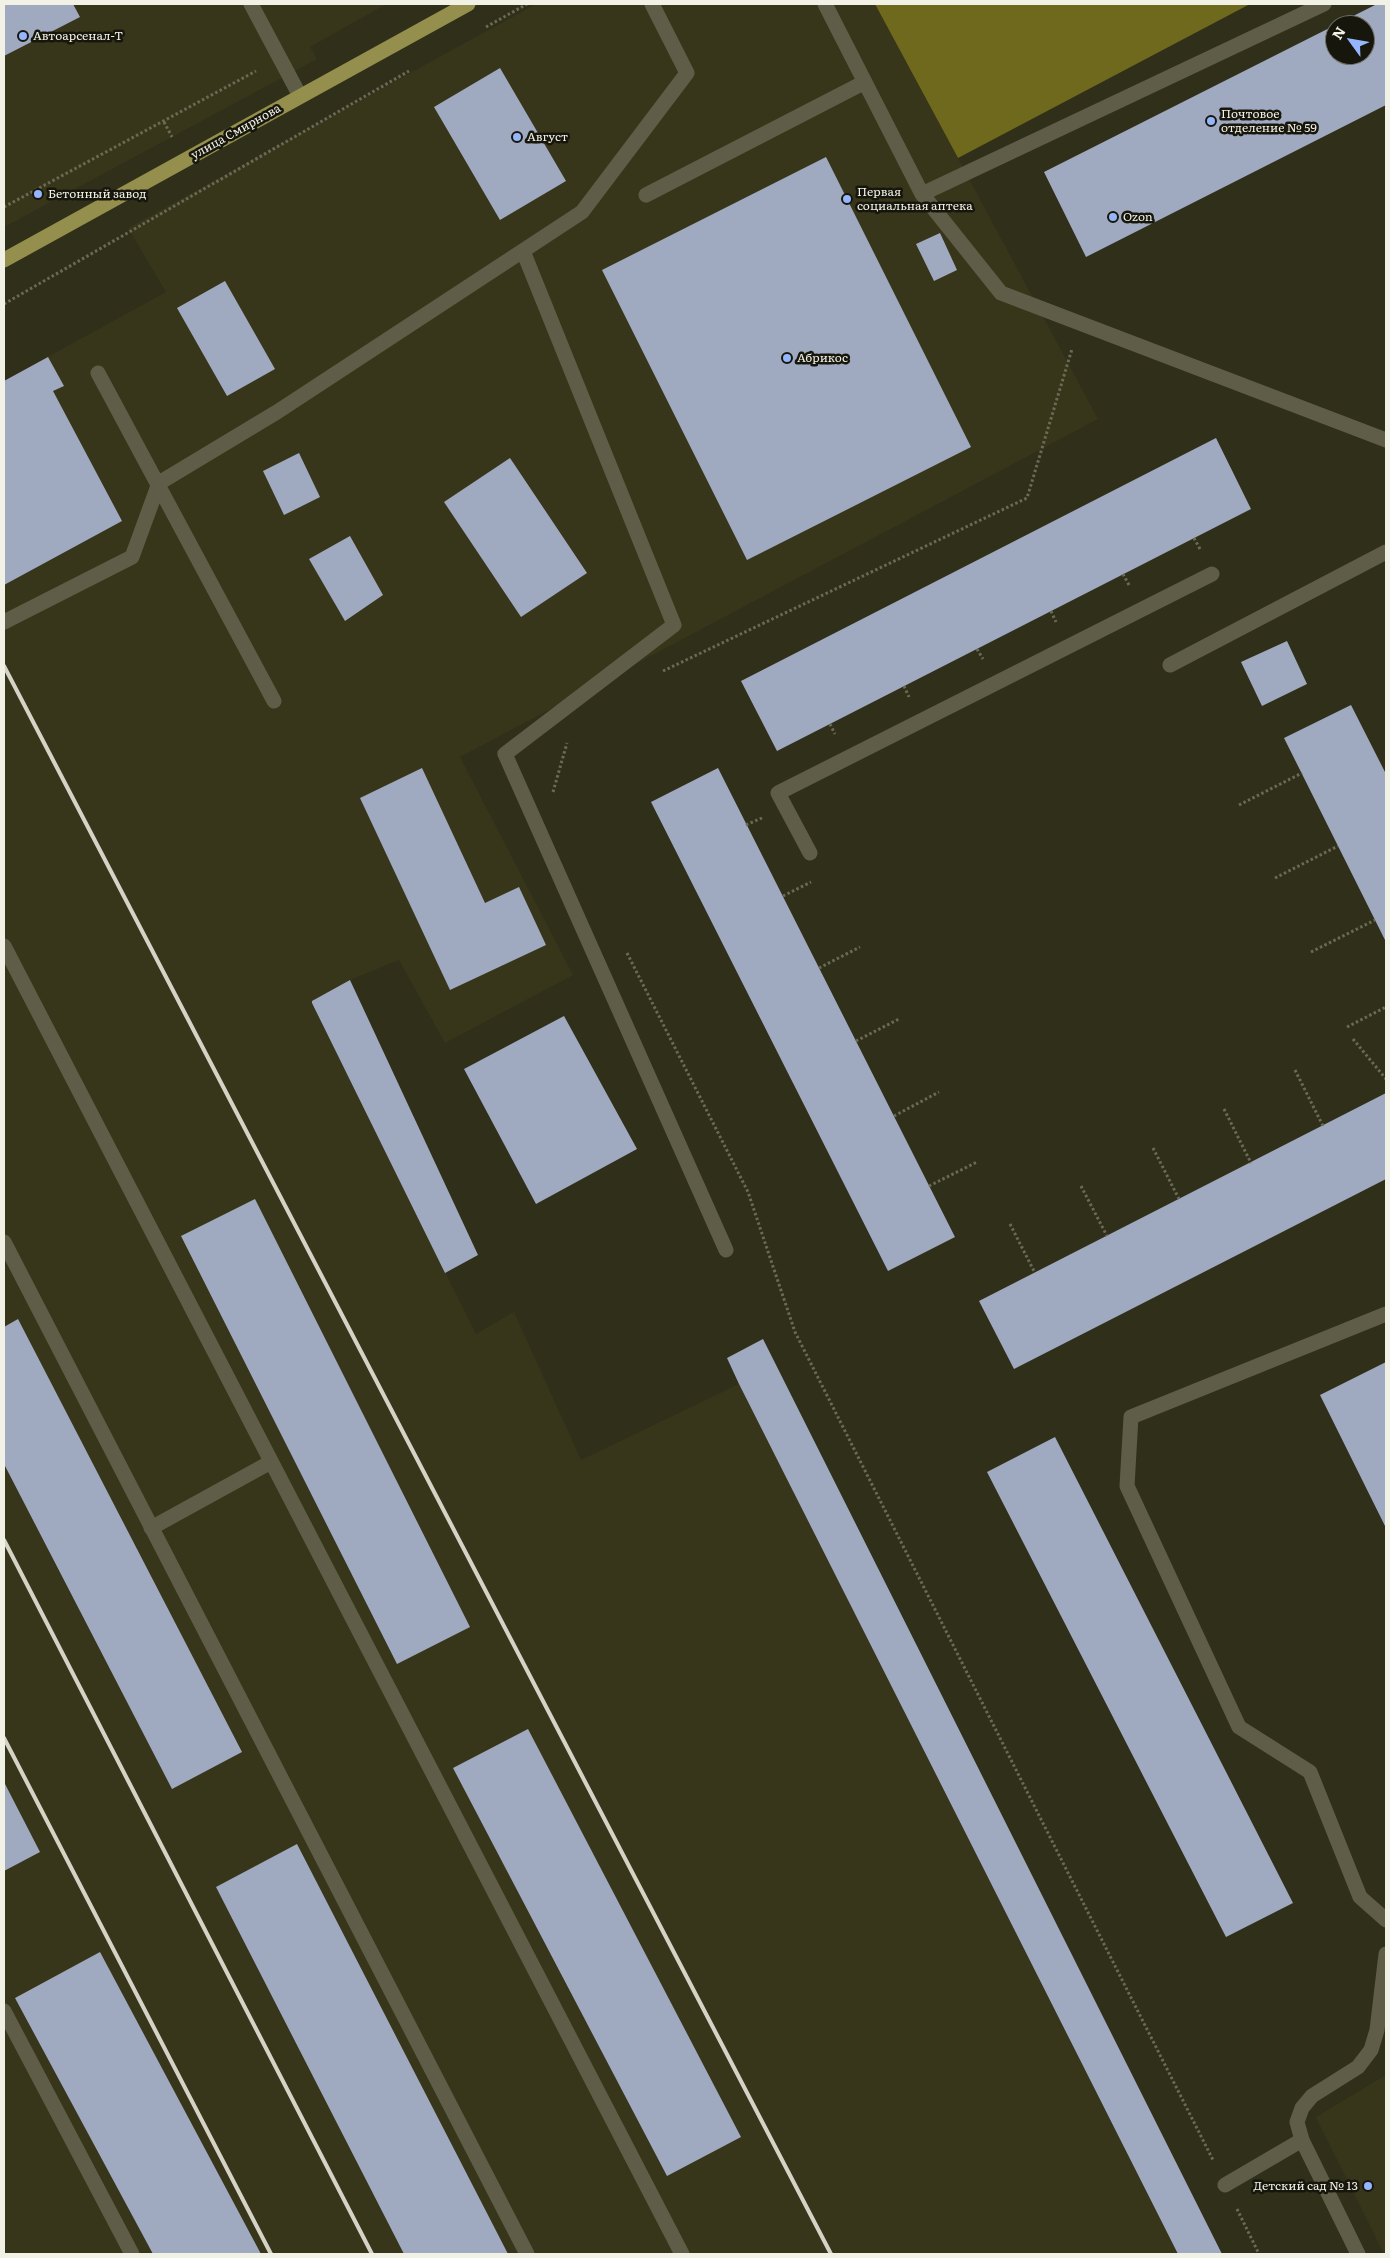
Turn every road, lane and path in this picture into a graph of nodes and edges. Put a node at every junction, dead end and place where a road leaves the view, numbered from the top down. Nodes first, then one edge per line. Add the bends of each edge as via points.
1 (251, 4) edge
2 (468, 4) edge
3 (527, 4) edge
4 (652, 4) edge
5 (825, 4) edge
6 (1324, 4) edge
7 (484, 28) dead end
8 (280, 58) junction
9 (415, 68) dead end
10 (865, 82) junction
11 (300, 96) junction
12 (922, 194) junction
13 (646, 195) dead end
14 (4, 207) edge
15 (523, 251) junction
16 (4, 260) edge
17 (4, 304) edge
18 (1080, 322) junction
19 (98, 373) dead end
20 (1386, 440) edge
21 (159, 483) junction
22 (1386, 552) edge
23 (1212, 574) dead end
24 (4, 622) edge
25 (1170, 665) dead end
26 (654, 675) dead end
27 (274, 701) dead end
28 (567, 740) dead end
29 (1302, 773) dead end
30 (553, 794) dead end
31 (1239, 805) dead end
32 (1338, 846) dead end
33 (810, 853) dead end
34 (1275, 878) dead end
35 (814, 880) dead end
36 (783, 896) dead end
37 (1376, 920) dead end
38 (622, 944) dead end
39 (4, 946) edge
40 (860, 946) dead end
41 (1311, 952) dead end
42 (819, 968) dead end
43 (1386, 1007) edge
44 (899, 1019) dead end
45 (1347, 1027) dead end
46 (1353, 1039) dead end
47 (856, 1041) dead end
48 (1295, 1070) dead end
49 (1386, 1079) edge
50 (939, 1092) dead end
51 (1224, 1109) dead end
52 (894, 1116) dead end
53 (1323, 1126) dead end
54 (1153, 1148) dead end
55 (977, 1162) dead end
56 (1251, 1163) dead end
57 (930, 1186) dead end
58 (1081, 1186) dead end
59 (1179, 1199) dead end
60 (1010, 1224) dead end
61 (1107, 1236) dead end
62 (4, 1242) edge
63 (726, 1250) dead end
64 (1035, 1273) dead end
65 (1386, 1314) edge
66 (271, 1462) junction
67 (151, 1528) junction
68 (1386, 1920) edge
69 (1386, 1954) edge
70 (4, 2011) edge
71 (1302, 2140) junction
72 (1225, 2185) junction
73 (132, 2254) edge
74 (527, 2254) edge
75 (682, 2254) edge
76 (1259, 2254) edge
77 (1358, 2254) edge

1 - 8 lane
2 - 11 main road, улица Смирнова
3 - 7 path
4 - 15 lane via 687,74 582,212
5 - 10 lane
6 - 12 lane
8 - 11 lane
8 - 14 path
9 - 17 path
10 - 12 lane
10 - 13 lane
11 - 16 main road, улица Смирнова
12 - 18 lane via 1001,293
15 - 21 lane via 277,412
15 - 63 lane via 674,625 505,754
18 - 20 lane
18 - 26 path via 1027,498
19 - 21 lane
21 - 24 lane via 132,557
21 - 27 lane
22 - 25 lane
23 - 33 lane via 778,793
28 - 30 path
29 - 31 path
32 - 34 path
35 - 36 path
37 - 41 path
38 - 72 path via 748,1192 795,1332
39 - 66 lane
40 - 42 path
43 - 45 path
44 - 47 path
46 - 49 path
48 - 53 path
50 - 52 path
51 - 56 path
54 - 59 path
55 - 57 path
58 - 61 path
60 - 64 path
62 - 67 lane
65 - 68 lane via 1131,1417 1127,1486 1239,1727 1310,1772 1360,1897
66 - 67 lane
66 - 75 lane
67 - 74 lane
69 - 71 lane via 1377,2030 1371,2050 1358,2067 1312,2096 1302,2108 1298,2122
70 - 73 lane
71 - 72 lane
71 - 77 lane
72 - 76 path

